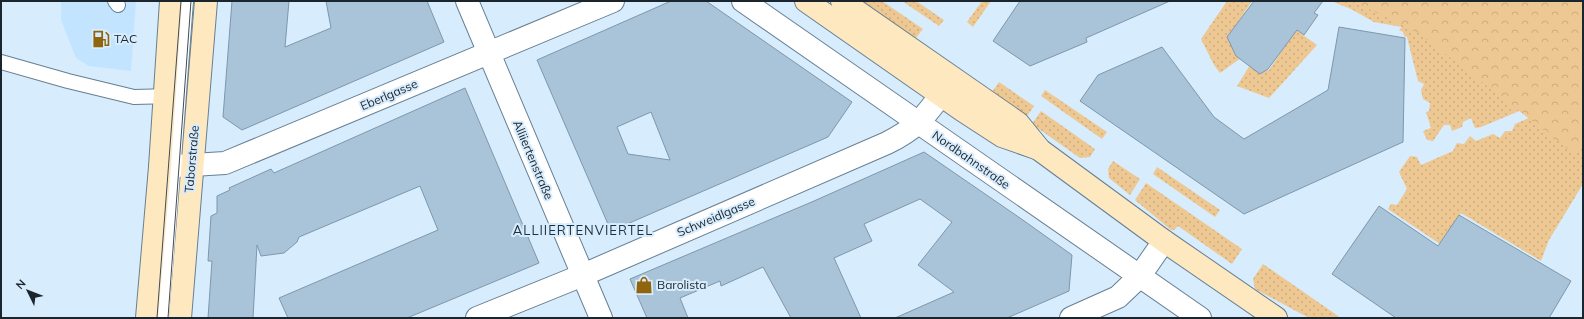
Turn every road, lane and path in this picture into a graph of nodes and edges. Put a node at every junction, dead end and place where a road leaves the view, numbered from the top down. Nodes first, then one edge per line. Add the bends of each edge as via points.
1 (171, 1) edge
2 (186, 1) edge
3 (206, 1) edge
4 (466, 1) edge
5 (613, 1) edge
6 (743, 1) edge
7 (806, 1) edge
8 (842, 1) edge
9 (488, 53) junction
10 (1, 62) edge
11 (180, 95) junction
12 (941, 95) junction
13 (919, 124) junction
14 (1040, 150) junction
15 (175, 166) junction
16 (1164, 241) junction
17 (582, 275) junction
18 (1139, 277) junction
19 (147, 318) edge
20 (162, 318) edge
21 (180, 318) edge
22 (477, 318) edge
23 (601, 318) edge
24 (1071, 318) edge
25 (1200, 318) edge
26 (1276, 318) edge

1 - 11 main road, Taborstraße
2 - 11 lane, Taborstraße
3 - 11 main road, Taborstraße
4 - 9 street, Alliiertenstraße
5 - 9 street, Eberlgasse
6 - 13 street, Nordbahnstraße
7 - 12 main road
8 - 14 main road via 1018,123
9 - 15 street, Eberlgasse via 225,163
9 - 17 street, Alliiertenstraße
10 - 11 lane via 134,97
11 - 15 main road, Taborstraße
11 - 15 main road, Taborstraße
12 - 13 street, Schweidlgasse
12 - 14 main road via 1002,136
13 - 17 street, Schweidlgasse via 887,143
13 - 18 street, Nordbahnstraße
14 - 16 main road
15 - 19 main road, Taborstraße
15 - 20 lane, Taborstraße
15 - 21 main road, Taborstraße
16 - 18 street
16 - 26 main road
17 - 22 street, Schweidlgasse
17 - 23 street, Alliiertenstraße
18 - 24 street via 1118,297
18 - 25 street, Nordbahnstraße

